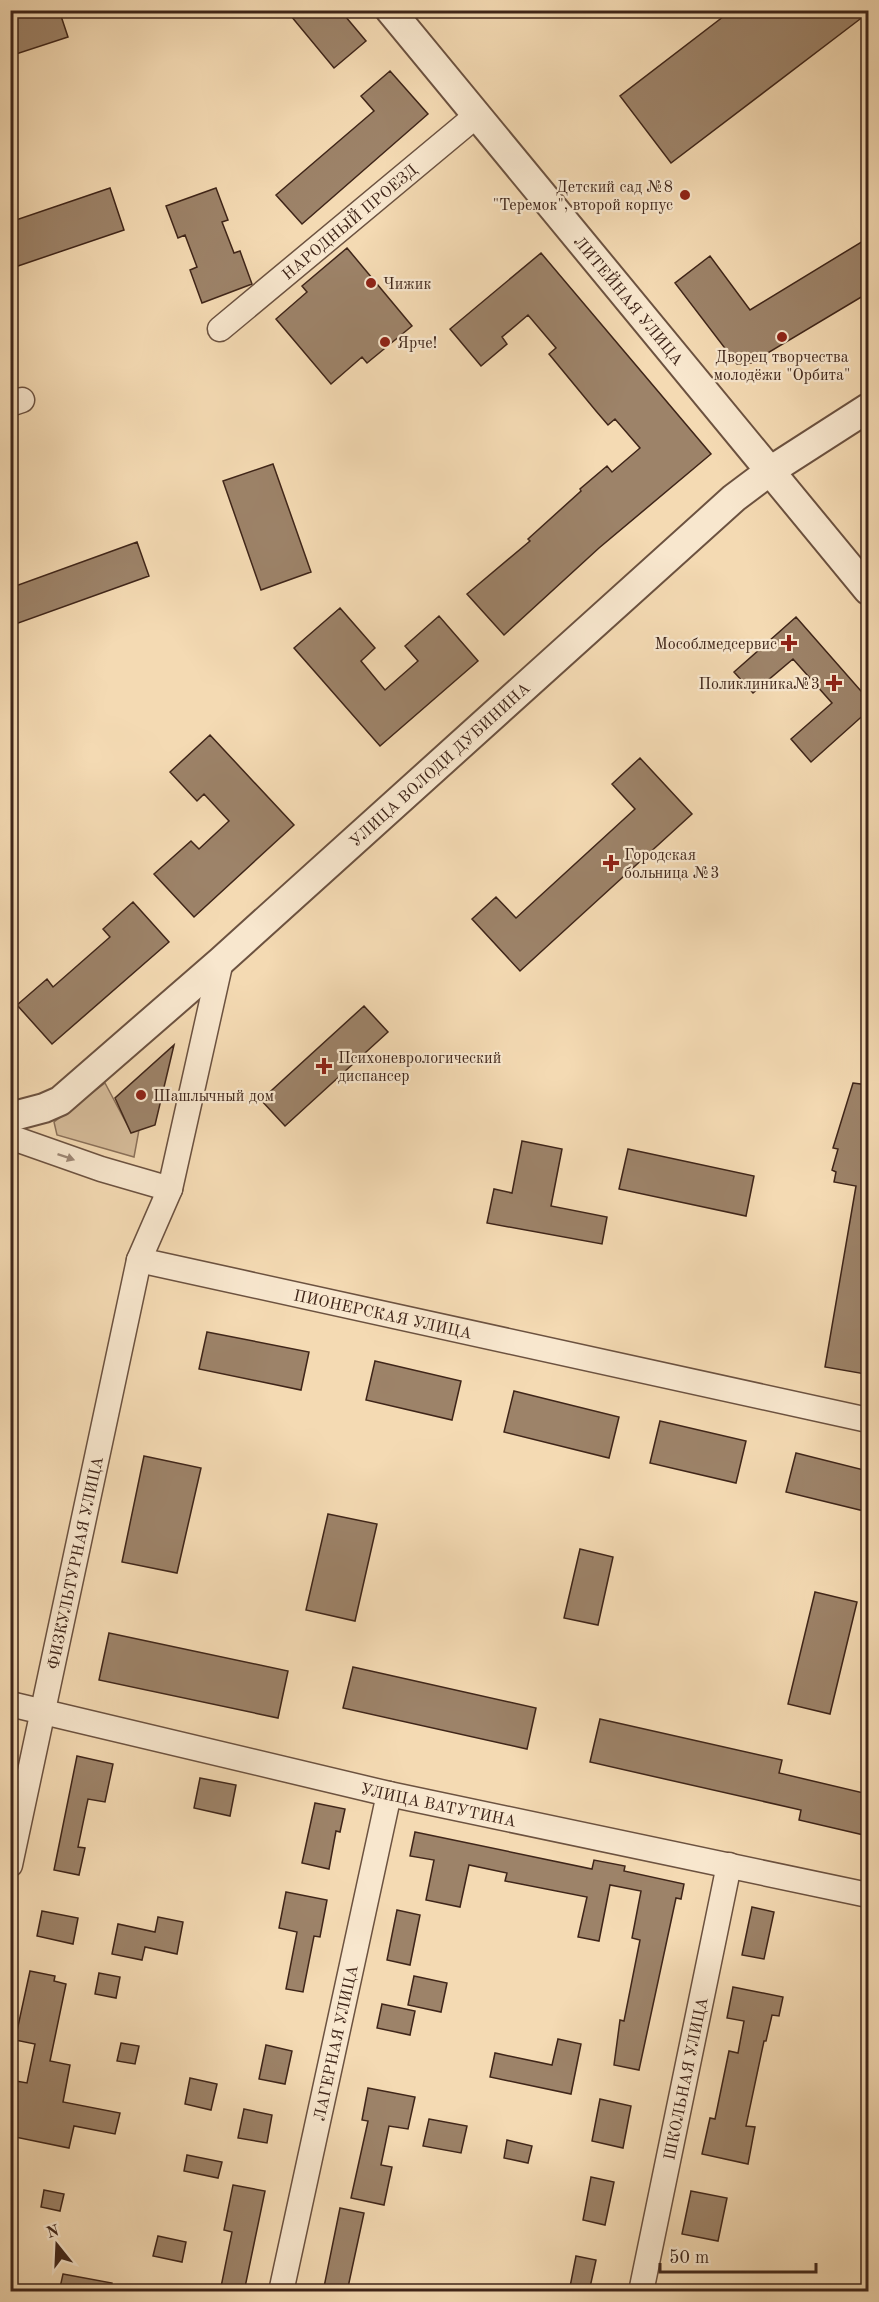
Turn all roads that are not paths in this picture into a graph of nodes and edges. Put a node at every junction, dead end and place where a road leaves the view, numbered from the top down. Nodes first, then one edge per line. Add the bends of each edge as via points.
1 (390, 10) edge
2 (477, 115) junction
3 (220, 329) dead end
4 (868, 408) edge
5 (770, 471) junction
6 (868, 590) edge
7 (221, 961) junction
8 (10, 1117) edge
9 (10, 1137) edge
10 (170, 1189) junction
11 (139, 1260) junction
12 (868, 1420) edge
13 (10, 1704) edge
14 (42, 1709) junction
15 (389, 1794) junction
16 (10, 1865) edge
17 (729, 1865) junction
18 (868, 1894) edge
19 (281, 2292) edge
20 (641, 2292) edge

1 - 2 street, ЛИТЕЙНАЯ УЛИЦА
2 - 3 street, НАРОДНЫЙ ПРОЕЗД
2 - 5 street, ЛИТЕЙНАЯ УЛИЦА
4 - 5 street, УЛИЦА ВОЛОДИ ДУБИНИНА
5 - 6 street, ЛИТЕЙНАЯ УЛИЦА
5 - 7 street, УЛИЦА ВОЛОДИ ДУБИНИНА via 725,506
7 - 8 street, УЛИЦА ВОЛОДИ ДУБИНИНА via 60,1101
7 - 10 street
9 -> 10 street
10 - 11 street
11 - 12 street, ПИОНЕРСКАЯ УЛИЦА
11 - 14 street, ФИЗКУЛЬТУРНАЯ УЛИЦА
13 - 14 street, УЛИЦА ВАТУТИНА
14 - 15 street, УЛИЦА ВАТУТИНА
14 - 16 street, ФИЗКУЛЬТУРНАЯ УЛИЦА
15 - 17 street, УЛИЦА ВАТУТИНА
15 - 19 street, ЛАГЕРНАЯ УЛИЦА
17 - 18 street, УЛИЦА ВАТУТИНА
17 - 20 street, ШКОЛЬНАЯ УЛИЦА

